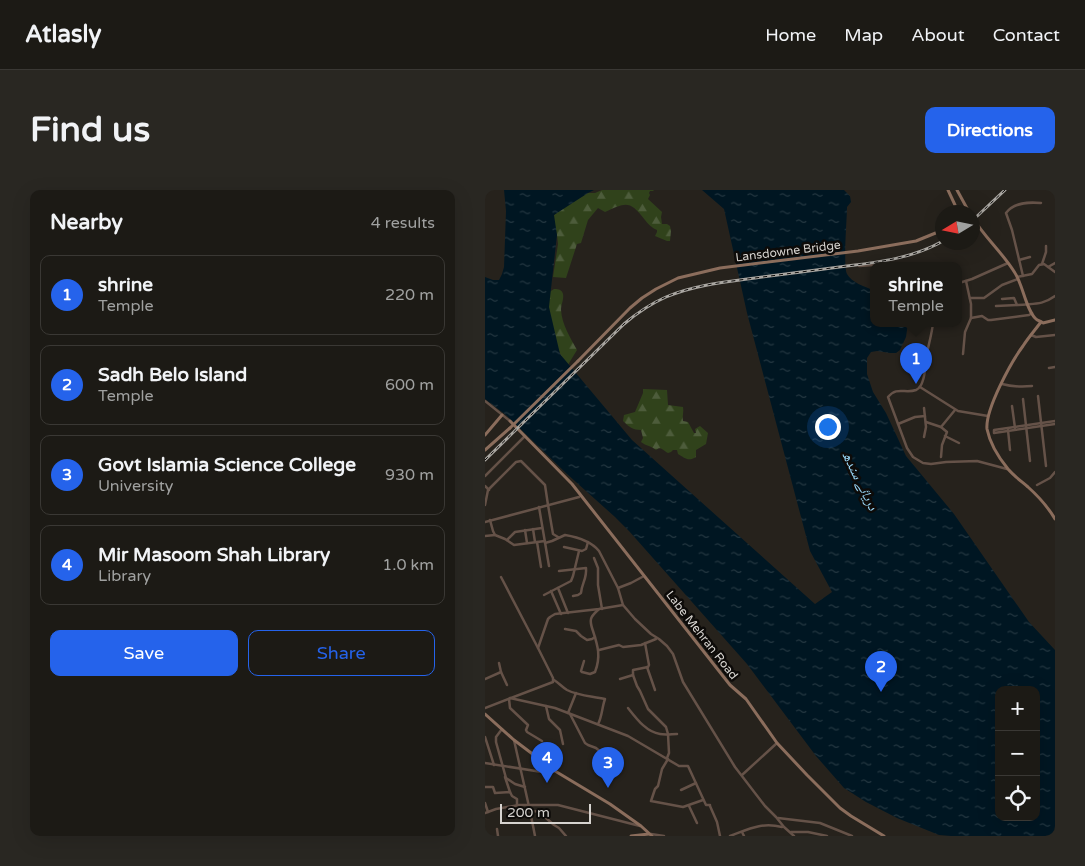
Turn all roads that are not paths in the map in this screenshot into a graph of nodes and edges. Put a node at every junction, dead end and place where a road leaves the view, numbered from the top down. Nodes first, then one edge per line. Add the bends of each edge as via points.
1 (948, 190) edge
2 (957, 190) edge
3 (1041, 203) dead end
4 (955, 205) edge
5 (965, 205) edge
6 (980, 229) edge
7 (935, 233) edge
8 (1046, 246) dead end
9 (1030, 257) dead end
10 (1019, 260) junction
11 (1007, 263) junction
12 (1043, 264) junction
13 (1055, 264) edge
14 (870, 265) edge
15 (859, 266) dead end
16 (1048, 267) junction
17 (1055, 272) edge
18 (1023, 276) junction
19 (1018, 278) junction
20 (966, 281) junction
21 (962, 282) edge
22 (1055, 296) edge
23 (970, 298) junction
24 (1002, 299) dead end
25 (1017, 305) junction
26 (1028, 305) junction
27 (996, 306) dead end
28 (1032, 314) junction
29 (971, 318) junction
30 (1055, 320) edge
31 (1041, 322) junction
32 (932, 327) edge
33 (1031, 335) junction
34 (1054, 336) edge
35 (963, 354) dead end
36 (1055, 367) edge
37 (1049, 368) dead end
38 (1002, 384) junction
39 (1032, 386) dead end
40 (920, 387) junction
41 (1038, 396) dead end
42 (1023, 399) dead end
43 (485, 401) edge
44 (1012, 406) dead end
45 (924, 408) dead end
46 (955, 410) junction
47 (502, 415) junction
48 (925, 416) junction
49 (988, 416) junction
50 (510, 421) joint
51 (926, 422) junction
52 (1055, 422) edge
53 (897, 424) junction
54 (1041, 425) junction
55 (941, 427) junction
56 (1026, 427) junction
57 (1015, 428) junction
58 (1008, 430) junction
59 (485, 435) edge
60 (525, 436) junction
61 (945, 436) junction
62 (924, 437) dead end
63 (959, 443) dead end
64 (485, 450) edge
65 (1011, 450) dead end
66 (941, 457) dead end
67 (1030, 461) dead end
68 (1046, 466) dead end
69 (1008, 470) junction
70 (1055, 472) edge
71 (485, 476) edge
72 (1037, 485) dead end
73 (485, 486) edge
74 (489, 490) junction
75 (579, 497) dead end
76 (485, 505) edge
77 (547, 505) junction
78 (539, 507) junction
79 (1055, 519) edge
80 (490, 520) junction
81 (485, 522) edge
82 (543, 528) junction
83 (533, 529) junction
84 (525, 530) junction
85 (495, 535) junction
86 (485, 536) edge
87 (559, 537) junction
88 (507, 540) junction
89 (536, 542) junction
90 (545, 542) junction
91 (588, 542) junction
92 (527, 543) junction
93 (564, 547) dead end
94 (579, 551) junction
95 (594, 558) dead end
96 (549, 566) dead end
97 (541, 567) dead end
98 (574, 570) junction
99 (559, 571) dead end
100 (644, 576) junction
101 (501, 577) dead end
102 (558, 588) junction
103 (618, 588) junction
104 (551, 591) junction
105 (544, 594) dead end
106 (573, 596) dead end
107 (623, 604) junction
108 (600, 609) junction
109 (568, 613) junction
110 (561, 614) junction
111 (565, 629) dead end
112 (595, 637) junction
113 (657, 638) junction
114 (645, 643) junction
115 (539, 648) junction
116 (599, 650) junction
117 (584, 661) dead end
118 (499, 663) dead end
119 (647, 667) junction
120 (501, 672) junction
121 (633, 675) junction
122 (485, 678) edge
123 (620, 679) dead end
124 (554, 680) junction
125 (507, 685) dead end
126 (655, 690) dead end
127 (576, 693) junction
128 (509, 698) junction
129 (546, 706) junction
130 (485, 708) edge
131 (628, 708) dead end
132 (569, 713) junction
133 (486, 717) edge
134 (598, 724) junction
135 (502, 729) junction
136 (668, 734) junction
137 (677, 734) dead end
138 (485, 737) edge
139 (515, 740) junction
140 (542, 741) dead end
141 (777, 743) junction
142 (563, 744) dead end
143 (668, 759) junction
144 (610, 760) dead end
145 (485, 763) edge
146 (494, 765) junction
147 (503, 766) junction
148 (520, 768) junction
149 (555, 771) junction
150 (505, 775) junction
151 (742, 775) junction
152 (696, 784) junction
153 (485, 787) edge
154 (525, 787) junction
155 (681, 790) dead end
156 (510, 792) junction
157 (703, 800) junction
158 (485, 803) edge
159 (529, 804) junction
160 (517, 805) junction
161 (689, 805) junction
162 (531, 812) junction
163 (486, 813) edge
164 (777, 818) junction
165 (697, 822) dead end
166 (641, 826) junction
167 (784, 827) junction
168 (497, 829) dead end
169 (742, 832) junction
170 (789, 832) junction
171 (808, 832) junction
172 (651, 835) edge
173 (498, 836) edge
174 (535, 836) edge
175 (566, 836) edge
176 (631, 836) edge
177 (665, 836) edge
178 (721, 836) edge
179 (730, 836) edge
180 (744, 836) edge
181 (793, 836) edge
182 (803, 836) edge
183 (827, 836) edge
184 (852, 836) edge
185 (884, 836) edge

1 - 4 main road
2 - 5 main road
3 - 10 street via 1028,202 1006,212
6 - 11 main road
7 - 64 main road, Lansdowne Bridge, bridge via 916,241 720,268 678,278 642,298
8 - 12 street
9 - 10 street
10 - 18 street
11 - 19 main road
11 - 20 street
12 - 16 street
12 - 18 street via 1032,274
13 - 16 street
14 - 15 street
16 - 17 street
18 - 19 street
19 - 23 street via 984,298
19 - 26 main road
20 - 21 street
20 - 23 street
22 - 26 street via 1042,303
23 - 29 street
24 - 25 street via 1014,298
25 - 26 street
25 - 27 street
26 - 28 main road
28 - 29 street via 991,320 983,316
28 - 31 main road
29 - 35 street via 965,332
30 - 31 main road
31 - 33 main road
32 - 40 street
33 - 34 street
33 - 38 main road
36 - 37 street
38 - 39 street
38 - 49 main road
40 - 46 street
40 - 53 street via 896,391 888,396
41 - 54 street
42 - 56 street
43 - 47 street
44 - 57 street
45 - 48 street
46 - 49 street
46 - 55 street
47 - 50 street
47 - 59 main road
48 - 51 street
48 - 53 street
49 - 69 main road via 990,439
50 - 60 main road, Labe Mehran Road
51 - 55 street
51 - 62 street
52 - 54 street
53 - 69 street via 913,457 923,463 977,461
54 - 56 street
54 - 68 street
55 - 61 street via 947,432
56 - 57 street
56 - 67 street
57 - 58 street
57 - 58 street via 994,430 994,433
58 - 65 street
60 - 71 street
60 - 100 main road, Labe Mehran Road via 572,484
61 - 63 street
61 - 66 street
69 - 79 main road via 1039,498
70 - 72 street
73 - 74 street
74 - 76 street
74 - 77 street via 521,460 545,485
75 - 77 street
77 - 78 street
77 - 87 street via 553,534
78 - 80 street
78 - 82 street
80 - 81 street
80 - 85 street
82 - 83 street
82 - 90 street
83 - 84 street
83 - 89 street
84 - 88 street via 515,532
84 - 92 street
85 - 86 street
85 - 88 street
87 - 90 street
87 - 91 street via 567,535
88 - 92 street via 514,545
89 - 90 street
89 - 92 street
89 - 97 street
90 - 96 street
91 - 94 street via 584,550
91 - 103 street via 599,551
93 - 94 street
94 - 98 street
95 - 108 street via 598,568
98 - 99 street
98 - 102 street via 571,582
98 - 106 street via 586,568 587,575 581,593
100 - 103 street
100 - 141 main road, Labe Mehran Road via 730,686 746,699
101 - 115 street
102 - 104 street
102 - 109 street
103 - 107 street
104 - 105 street
104 - 110 street
107 - 108 street
107 - 113 street
108 - 109 street
108 - 112 street via 591,620
109 - 110 street
110 - 115 street via 548,619
111 - 112 street via 576,631 587,640
112 - 116 street
113 - 114 street
113 - 151 street via 673,654 683,682
114 - 116 street
114 - 119 street
115 - 124 street
116 - 117 street via 593,674 581,671
118 - 120 street
119 - 121 street via 634,669
119 - 126 street
120 - 122 street
120 - 125 street
121 - 123 street
121 - 136 street via 648,709 666,727
124 - 127 street
124 - 128 street
127 - 132 street
127 - 134 street via 605,699
128 - 129 street
128 - 130 street
128 - 140 street via 511,708 528,725 527,732
129 - 132 street
129 - 142 street via 549,719 560,730
131 - 136 street via 647,728
132 - 134 street
132 - 144 street via 585,743
133 - 135 main road
134 - 143 street via 629,736
135 - 139 main road
135 - 147 street via 496,742
136 - 137 street
136 - 143 street
138 - 146 street
139 - 148 street
139 - 149 main road
141 - 151 street
141 - 185 main road, Labe Mehran Road via 840,808
143 - 152 street via 679,766 688,766
143 - 161 street via 651,801 683,807
145 - 146 street
146 - 147 street
147 - 148 street
147 - 150 street
148 - 149 street
148 - 154 street
149 - 166 main road
150 - 154 street via 511,783
150 - 156 street
151 - 164 street
152 - 155 street
152 - 157 street
153 - 156 street via 493,787 495,793
154 - 159 street
156 - 160 street via 517,799
157 - 161 street
157 - 178 street via 706,806 711,806
158 - 163 street
159 - 160 street
159 - 162 street
159 - 166 street via 568,807
160 - 163 street
161 - 165 street
162 - 174 street
162 - 175 street via 538,811
164 - 167 street
164 - 184 street via 820,823
166 - 172 main road
167 - 169 street via 773,824 753,826
167 - 170 street
168 - 173 street
169 - 179 street
169 - 180 street
170 - 171 street
170 - 181 street
171 - 182 street
171 - 183 street
172 - 176 main road
172 - 177 street

